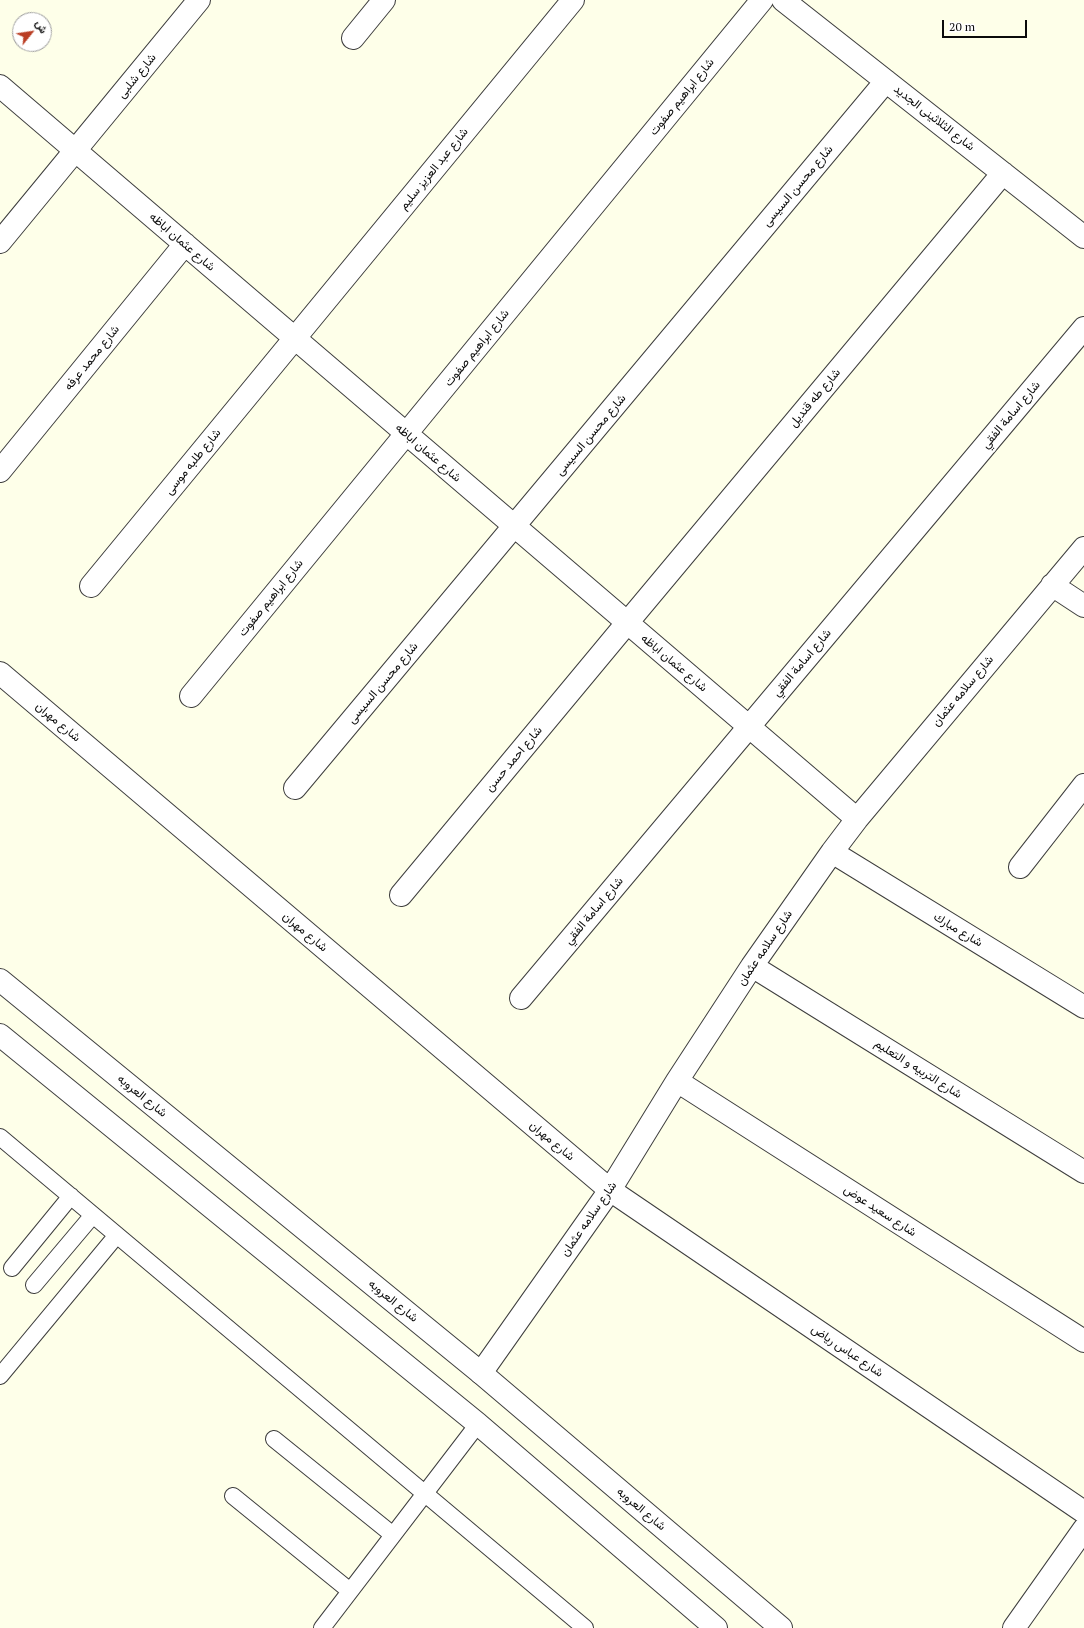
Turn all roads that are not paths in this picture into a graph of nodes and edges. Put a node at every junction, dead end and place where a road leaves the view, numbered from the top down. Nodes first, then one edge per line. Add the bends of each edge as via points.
1 (199, 0) edge
2 (384, 0) edge
3 (573, 0) edge
4 (762, 0) edge
5 (783, 0) edge
6 (354, 38) dead end
7 (886, 81) junction
8 (0, 86) edge
9 (76, 151) junction
10 (1003, 173) junction
11 (1084, 236) edge
12 (0, 242) edge
13 (185, 244) junction
14 (1084, 328) edge
15 (295, 338) junction
16 (406, 434) junction
17 (0, 470) edge
18 (514, 526) junction
19 (1084, 548) edge
20 (1052, 585) junction
21 (91, 586) dead end
22 (1084, 606) edge
23 (627, 623) junction
24 (0, 673) edge
25 (192, 696) dead end
26 (749, 726) junction
27 (1084, 785) edge
28 (295, 788) dead end
29 (857, 819) junction
30 (832, 852) junction
31 (1020, 867) dead end
32 (401, 895) dead end
33 (752, 966) junction
34 (0, 980) edge
35 (521, 998) dead end
36 (1084, 1007) edge
37 (0, 1035) edge
38 (677, 1081) junction
39 (0, 1137) edge
40 (1084, 1172) edge
41 (610, 1190) junction
42 (71, 1196) junction
43 (93, 1215) junction
44 (116, 1235) junction
45 (12, 1268) dead end
46 (34, 1285) dead end
47 (1084, 1341) edge
48 (481, 1373) junction
49 (0, 1376) edge
50 (478, 1424) junction
51 (274, 1439) dead end
52 (425, 1494) junction
53 (233, 1496) dead end
54 (1084, 1512) edge
55 (1084, 1529) edge
56 (393, 1535) junction
57 (350, 1591) junction
58 (322, 1628) edge
59 (585, 1628) edge
60 (716, 1628) edge
61 (781, 1628) edge
62 (1014, 1628) edge

1 - 9 street, شارع شلبى
2 - 6 street
3 - 15 street, شارع عبد العزيز سليم
4 - 16 street, شارع ابراهيم صفوت
5 - 7 street, شارع الثلاثينى الجديد
7 - 10 street, شارع الثلاثينى الجديد
7 - 18 street, شارع محسن السيسى
8 - 9 street, شارع عثمان اباظه
9 - 12 street, شارع شلبى
9 - 13 street, شارع عثمان اباظه
10 - 11 street, شارع الثلاثينى الجديد
10 - 23 street, شارع طه قنديل
13 - 15 street, شارع عثمان اباظه
13 - 17 street, شارع محمد عرفه
14 - 26 street, شارع اسامة الفقي
15 - 16 street, شارع عثمان اباظه
15 - 21 street, شارع طلبه موسى
16 - 18 street, شارع عثمان اباظه
16 - 25 street, شارع ابراهيم صفوت
18 - 23 street, شارع عثمان اباظه
18 - 28 street, شارع محسن السيسى
19 - 20 street, شارع سلامه عثمان
20 - 22 street
20 - 29 street, شارع سلامه عثمان
23 - 26 street, شارع عثمان اباظه
23 - 32 street, شارع احمد حسن
24 - 41 street, شارع مهران
26 - 29 street, شارع عثمان اباظه
26 - 35 street, شارع اسامة الفقي
27 - 31 street
29 - 30 street, شارع سلامه عثمان
30 - 33 street, شارع سلامه عثمان
30 - 36 street, شارع مبارك
33 - 38 street, شارع سلامه عثمان
33 - 40 street, شارع التربيه و التعليم
34 - 48 street, شارع العروبه
37 - 50 street
38 - 41 street, شارع سلامه عثمان
38 - 47 street, شارع سعيد عوض
39 - 42 lane
41 - 48 street, شارع سلامه عثمان
41 - 54 street, شارع عباس رياض
42 - 43 lane
42 - 45 lane
43 - 44 lane
43 - 46 lane
44 - 49 lane
44 - 52 lane
48 - 61 street, شارع العروبه
50 - 52 lane
50 - 60 street
51 - 56 lane
52 - 56 lane
52 - 59 lane
53 - 57 lane
55 - 62 street
56 - 57 lane
57 - 58 lane

